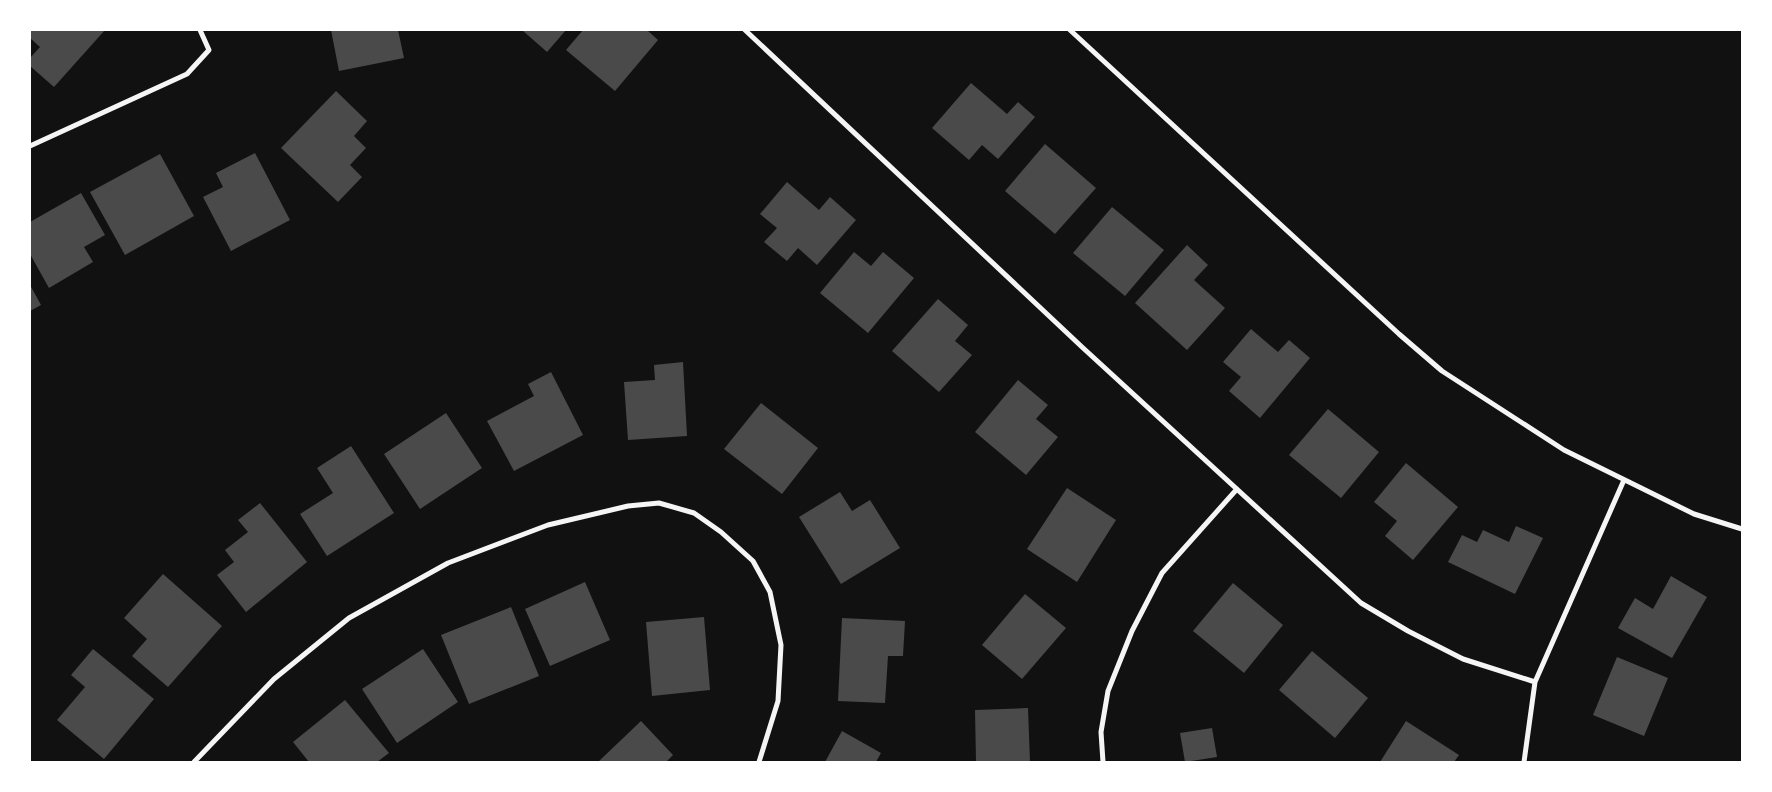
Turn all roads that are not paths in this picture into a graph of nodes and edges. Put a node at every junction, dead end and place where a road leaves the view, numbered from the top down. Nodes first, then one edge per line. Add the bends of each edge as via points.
1 (200, 30) edge
2 (745, 30) edge
3 (1070, 30) edge
4 (30, 146) edge
5 (1624, 480) junction
6 (1237, 489) junction
7 (1742, 529) edge
8 (1535, 682) junction
9 (194, 762) edge
10 (759, 762) edge
11 (1103, 762) edge
12 (1524, 762) edge

1 - 4 street via 209,50 187,74
2 - 6 street
3 - 5 street via 1442,370 1564,450
5 - 7 street via 1694,514
5 - 8 street
6 - 8 street via 1361,603 1463,659
6 - 11 street via 1162,573 1132,632 1108,691 1101,732
8 - 12 street
9 - 10 street via 274,679 349,618 374,604 448,563 548,524 628,506 659,503 694,513 720,532 753,561 770,592 780,645 778,701

